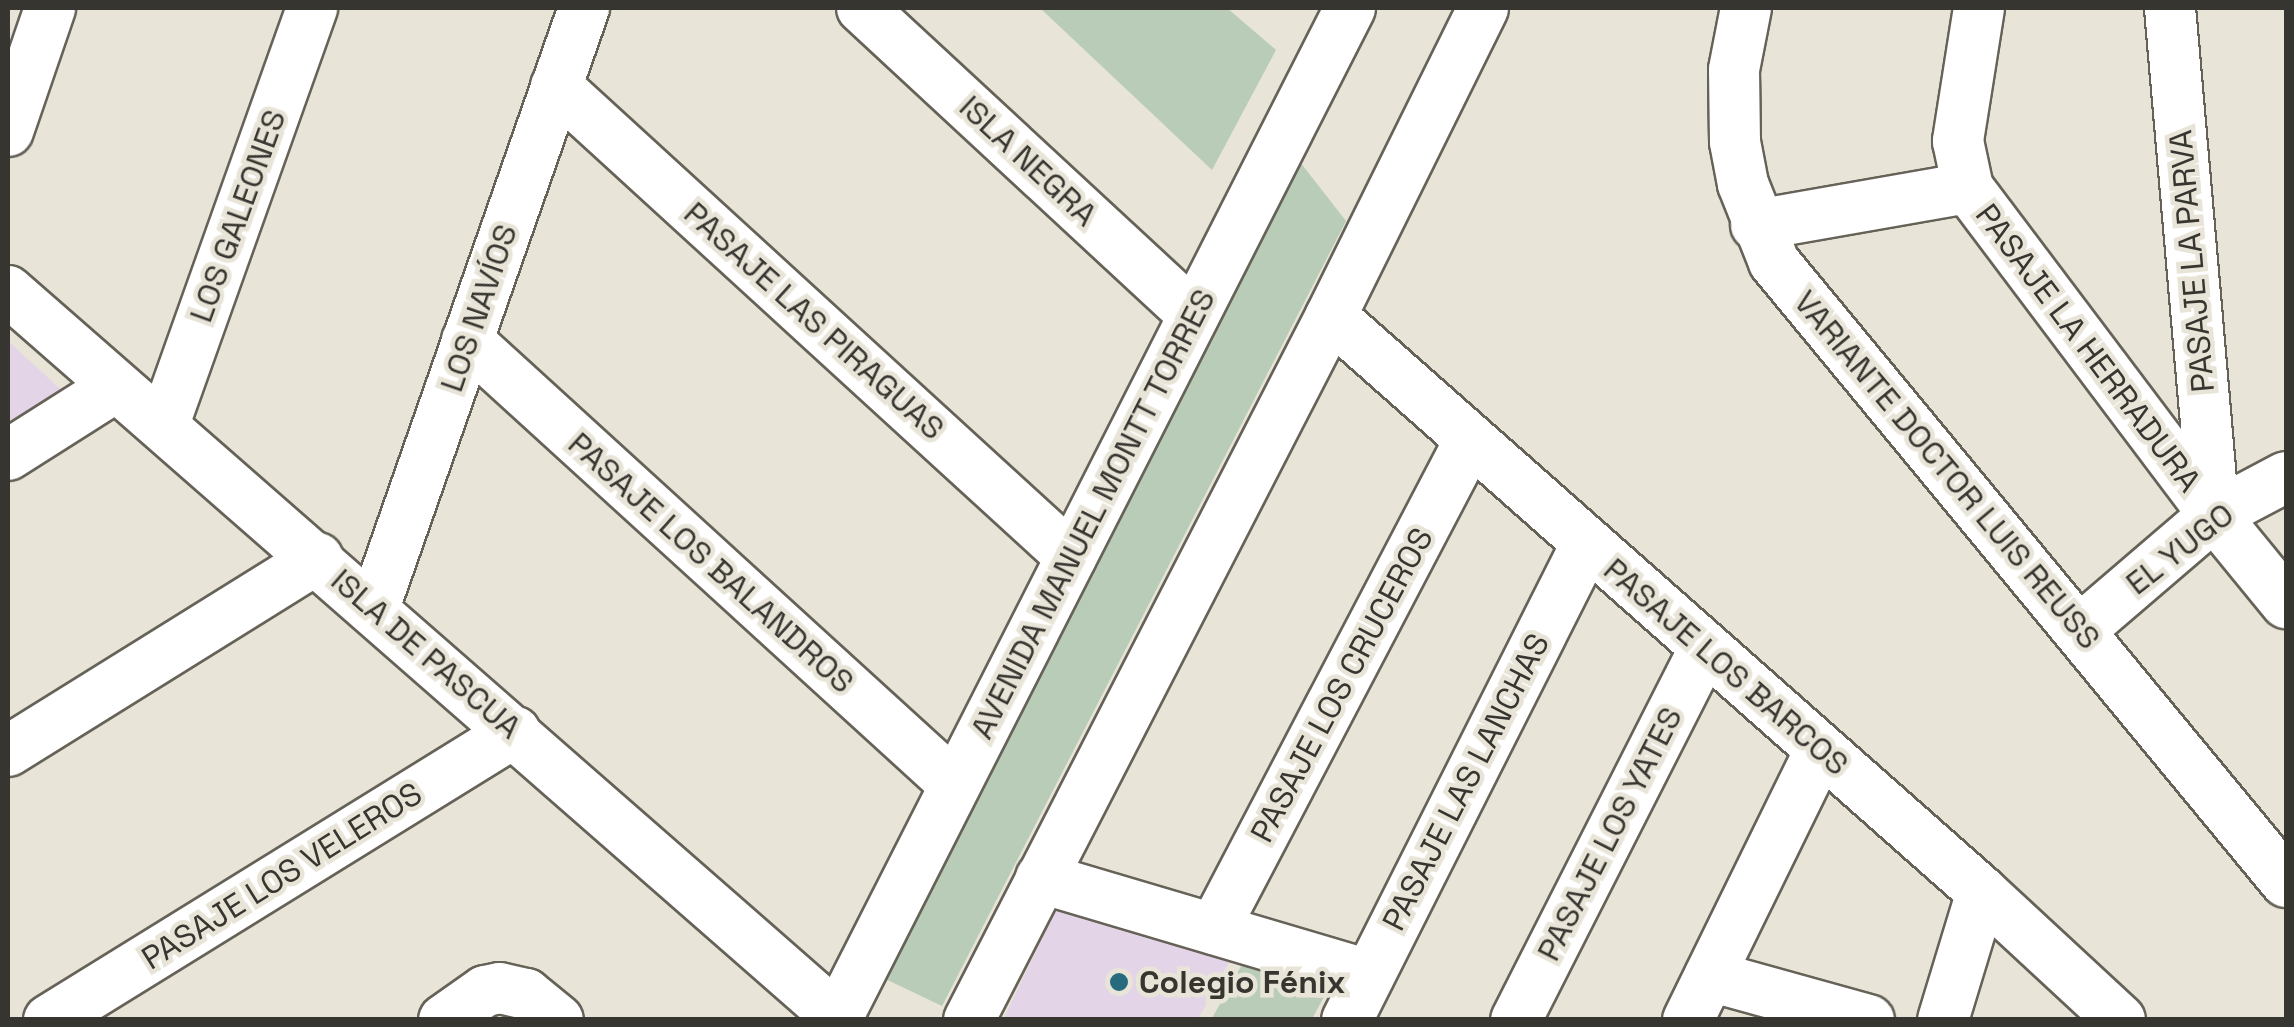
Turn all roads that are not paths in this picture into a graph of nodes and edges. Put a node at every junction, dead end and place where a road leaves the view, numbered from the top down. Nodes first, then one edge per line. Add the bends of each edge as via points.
1 (50, 8) edge
2 (312, 8) edge
3 (584, 8) edge
4 (862, 8) edge
5 (1350, 8) edge
6 (1483, 8) edge
7 (1746, 8) edge
8 (1979, 8) edge
9 (2170, 8) edge
10 (556, 86) junction
11 (8, 131) edge
12 (1968, 188) junction
13 (1756, 226) junction
14 (8, 291) edge
15 (1194, 316) junction
16 (1331, 316) junction
17 (467, 340) junction
18 (115, 386) junction
19 (164, 424) junction
20 (1470, 440) junction
21 (8, 455) edge
22 (2286, 477) edge
23 (2214, 515) junction
24 (1586, 545) junction
25 (1071, 556) junction
26 (318, 558) junction
27 (2286, 603) edge
28 (374, 608) junction
29 (2080, 630) junction
30 (1704, 649) junction
31 (515, 732) junction
32 (1820, 750) junction
33 (8, 752) edge
34 (955, 785) junction
35 (1041, 878) junction
36 (2286, 882) edge
37 (1982, 892) junction
38 (1214, 930) junction
39 (1369, 975) junction
40 (1699, 998) edge
41 (2117, 1018) edge
42 (838, 1019) edge
43 (49, 1020) edge
44 (444, 1020) edge
45 (558, 1020) edge
46 (970, 1020) edge
47 (1347, 1020) edge
48 (1516, 1020) edge
49 (1869, 1020) edge
50 (1943, 1020) edge

1 - 11 street
2 - 19 street, LOS GALEONES
3 - 10 street, LOS NAVÍOS
4 - 15 street, ISLA NEGRA
5 - 15 street, AVENIDA MANUEL MONTT TORRES
6 - 16 street
7 - 13 street, VARIANTE DOCTOR LUIS REUSS via 1733,106
8 - 12 street, PASAJE LA HERRADURA via 1958,141
9 - 23 street, PASAJE LA PARVA
10 - 17 street, LOS NAVÍOS
10 - 25 street, PASAJE LAS PIRAGUAS
12 - 13 street
12 - 23 street, PASAJE LA HERRADURA
13 - 29 street, VARIANTE DOCTOR LUIS REUSS via 1774,262
14 - 18 street, ISLA DE PASCUA
15 - 25 street, AVENIDA MANUEL MONTT TORRES
16 - 20 street, PASAJE LOS BARCOS
16 - 35 street
17 - 28 street, LOS NAVÍOS
17 - 34 street, PASAJE LOS BALANDROS
18 - 19 street, ISLA DE PASCUA
18 - 21 street
19 - 26 street, ISLA DE PASCUA
20 - 24 street, PASAJE LOS BARCOS
20 - 38 street, PASAJE LOS CRUCEROS
22 - 23 street, EL YUGO
23 - 27 street, PASAJE LA HERRADURA
23 - 29 street, EL YUGO
24 - 30 street, PASAJE LOS BARCOS
24 - 39 street, PASAJE LAS LANCHAS
25 - 34 street, AVENIDA MANUEL MONTT TORRES
26 - 28 street, ISLA DE PASCUA
26 - 33 street
28 - 31 street, ISLA DE PASCUA
29 - 36 street, VARIANTE DOCTOR LUIS REUSS
30 - 32 street, PASAJE LOS BARCOS
30 - 48 street, PASAJE LOS YATES
31 - 42 street, ISLA DE PASCUA
31 - 43 street, PASAJE LOS VELEROS
32 - 37 street, PASAJE LOS BARCOS
32 - 40 street
34 - 42 street, AVENIDA MANUEL MONTT TORRES
35 - 38 street
35 - 46 street
37 - 41 street, PASAJE LOS BARCOS
37 - 50 street
38 - 39 street
39 - 47 street, PASAJE LAS LANCHAS
40 - 49 street
44 - 45 street via 500,988 526,994

